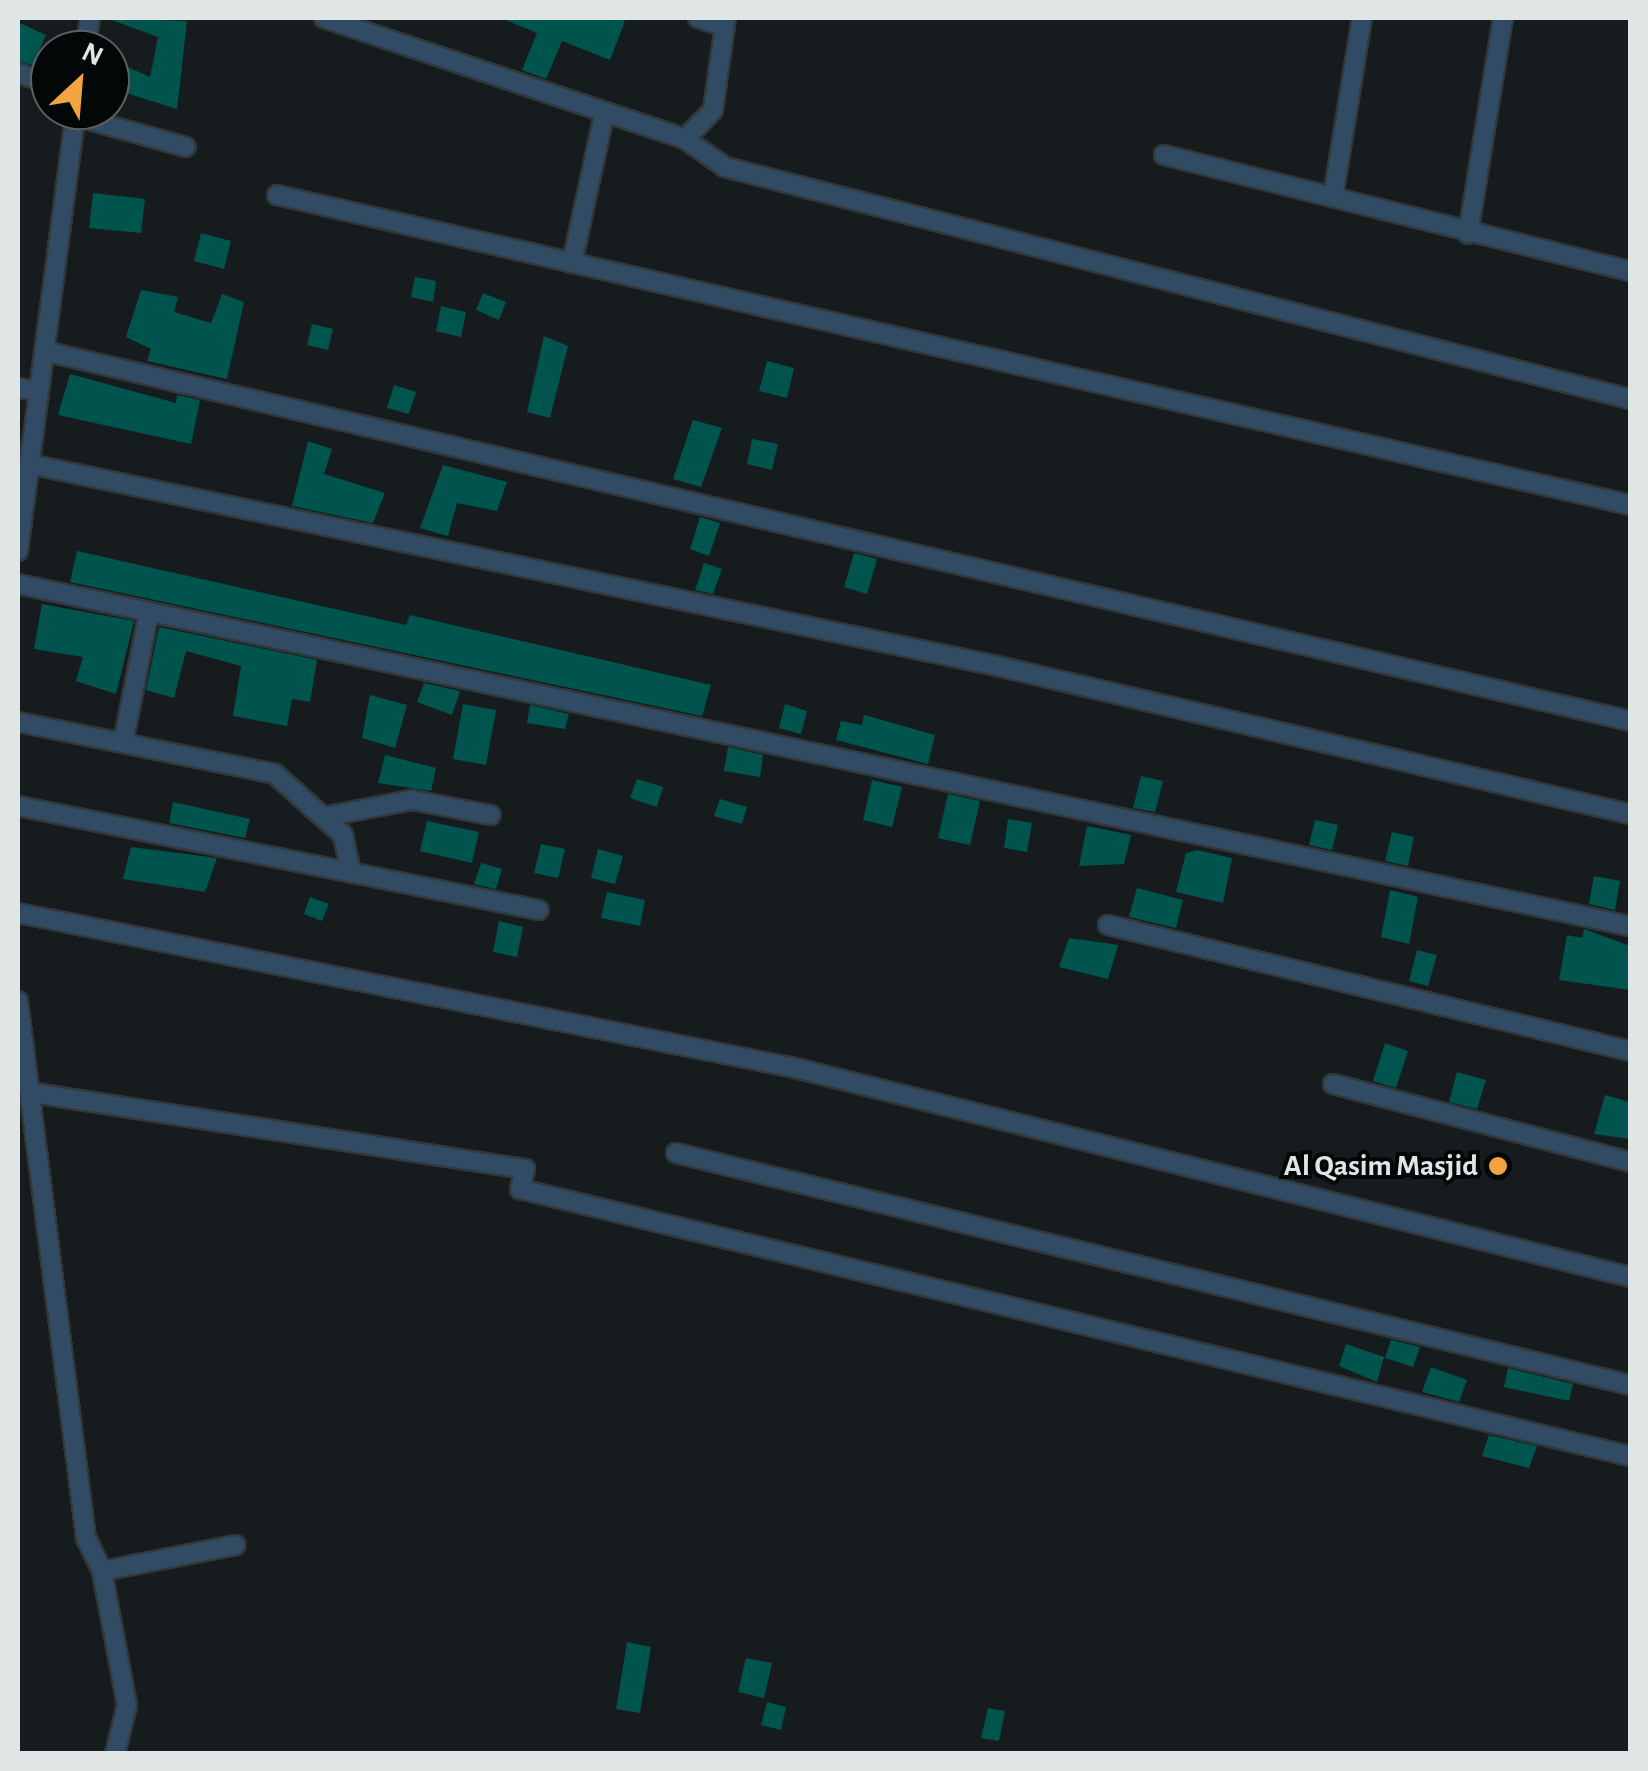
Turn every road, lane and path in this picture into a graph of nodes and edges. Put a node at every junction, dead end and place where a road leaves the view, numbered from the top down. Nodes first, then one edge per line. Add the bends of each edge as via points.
1 (324, 18) edge
2 (698, 18) edge
3 (1362, 18) edge
4 (1503, 18) edge
5 (726, 22) edge
6 (604, 116) junction
7 (74, 130) edge
8 (129, 130) edge
9 (685, 139) junction
10 (186, 148) dead end
11 (1164, 155) dead end
12 (277, 195) dead end
13 (1332, 198) junction
14 (1468, 234) junction
15 (572, 262) junction
16 (1630, 270) edge
17 (44, 351) junction
18 (18, 388) edge
19 (39, 391) junction
20 (1630, 399) edge
21 (29, 464) junction
22 (1630, 506) edge
23 (18, 552) edge
24 (18, 584) edge
25 (149, 612) junction
26 (1630, 720) edge
27 (18, 722) edge
28 (123, 744) junction
29 (18, 806) edge
30 (1630, 814) edge
31 (328, 816) junction
32 (490, 816) dead end
33 (350, 873) junction
34 (539, 910) dead end
35 (18, 912) edge
36 (1108, 924) dead end
37 (1630, 926) edge
38 (18, 1001) edge
39 (1630, 1051) edge
40 (1332, 1084) dead end
41 (34, 1093) junction
42 (676, 1153) dead end
43 (1630, 1162) edge
44 (1630, 1277) edge
45 (1630, 1385) edge
46 (1630, 1456) edge
47 (236, 1545) dead end
48 (102, 1572) junction
49 (115, 1754) edge

1 - 6 street
2 - 5 street
3 - 13 street
4 - 14 street
5 - 9 street via 713,110
6 - 9 street
6 - 15 street
7 - 17 street
8 - 10 street
9 - 20 street via 724,167
11 - 13 street
12 - 15 street
13 - 14 street
14 - 16 street
15 - 22 street
17 - 19 street
17 - 26 street
18 - 19 street
19 - 21 street
21 - 23 street
21 - 30 street via 993,665
24 - 25 street
25 - 28 street
25 - 37 street
27 - 28 street
28 - 31 street via 251,763
29 - 33 street
31 - 32 street via 412,800
31 - 33 street via 344,835
33 - 34 street
35 - 44 street via 796,1068
36 - 39 street
38 - 41 street
40 - 43 street
41 - 46 street via 525,1169 520,1189
41 - 48 street via 86,1538
42 - 45 street
47 - 48 street
48 - 49 street via 127,1705

